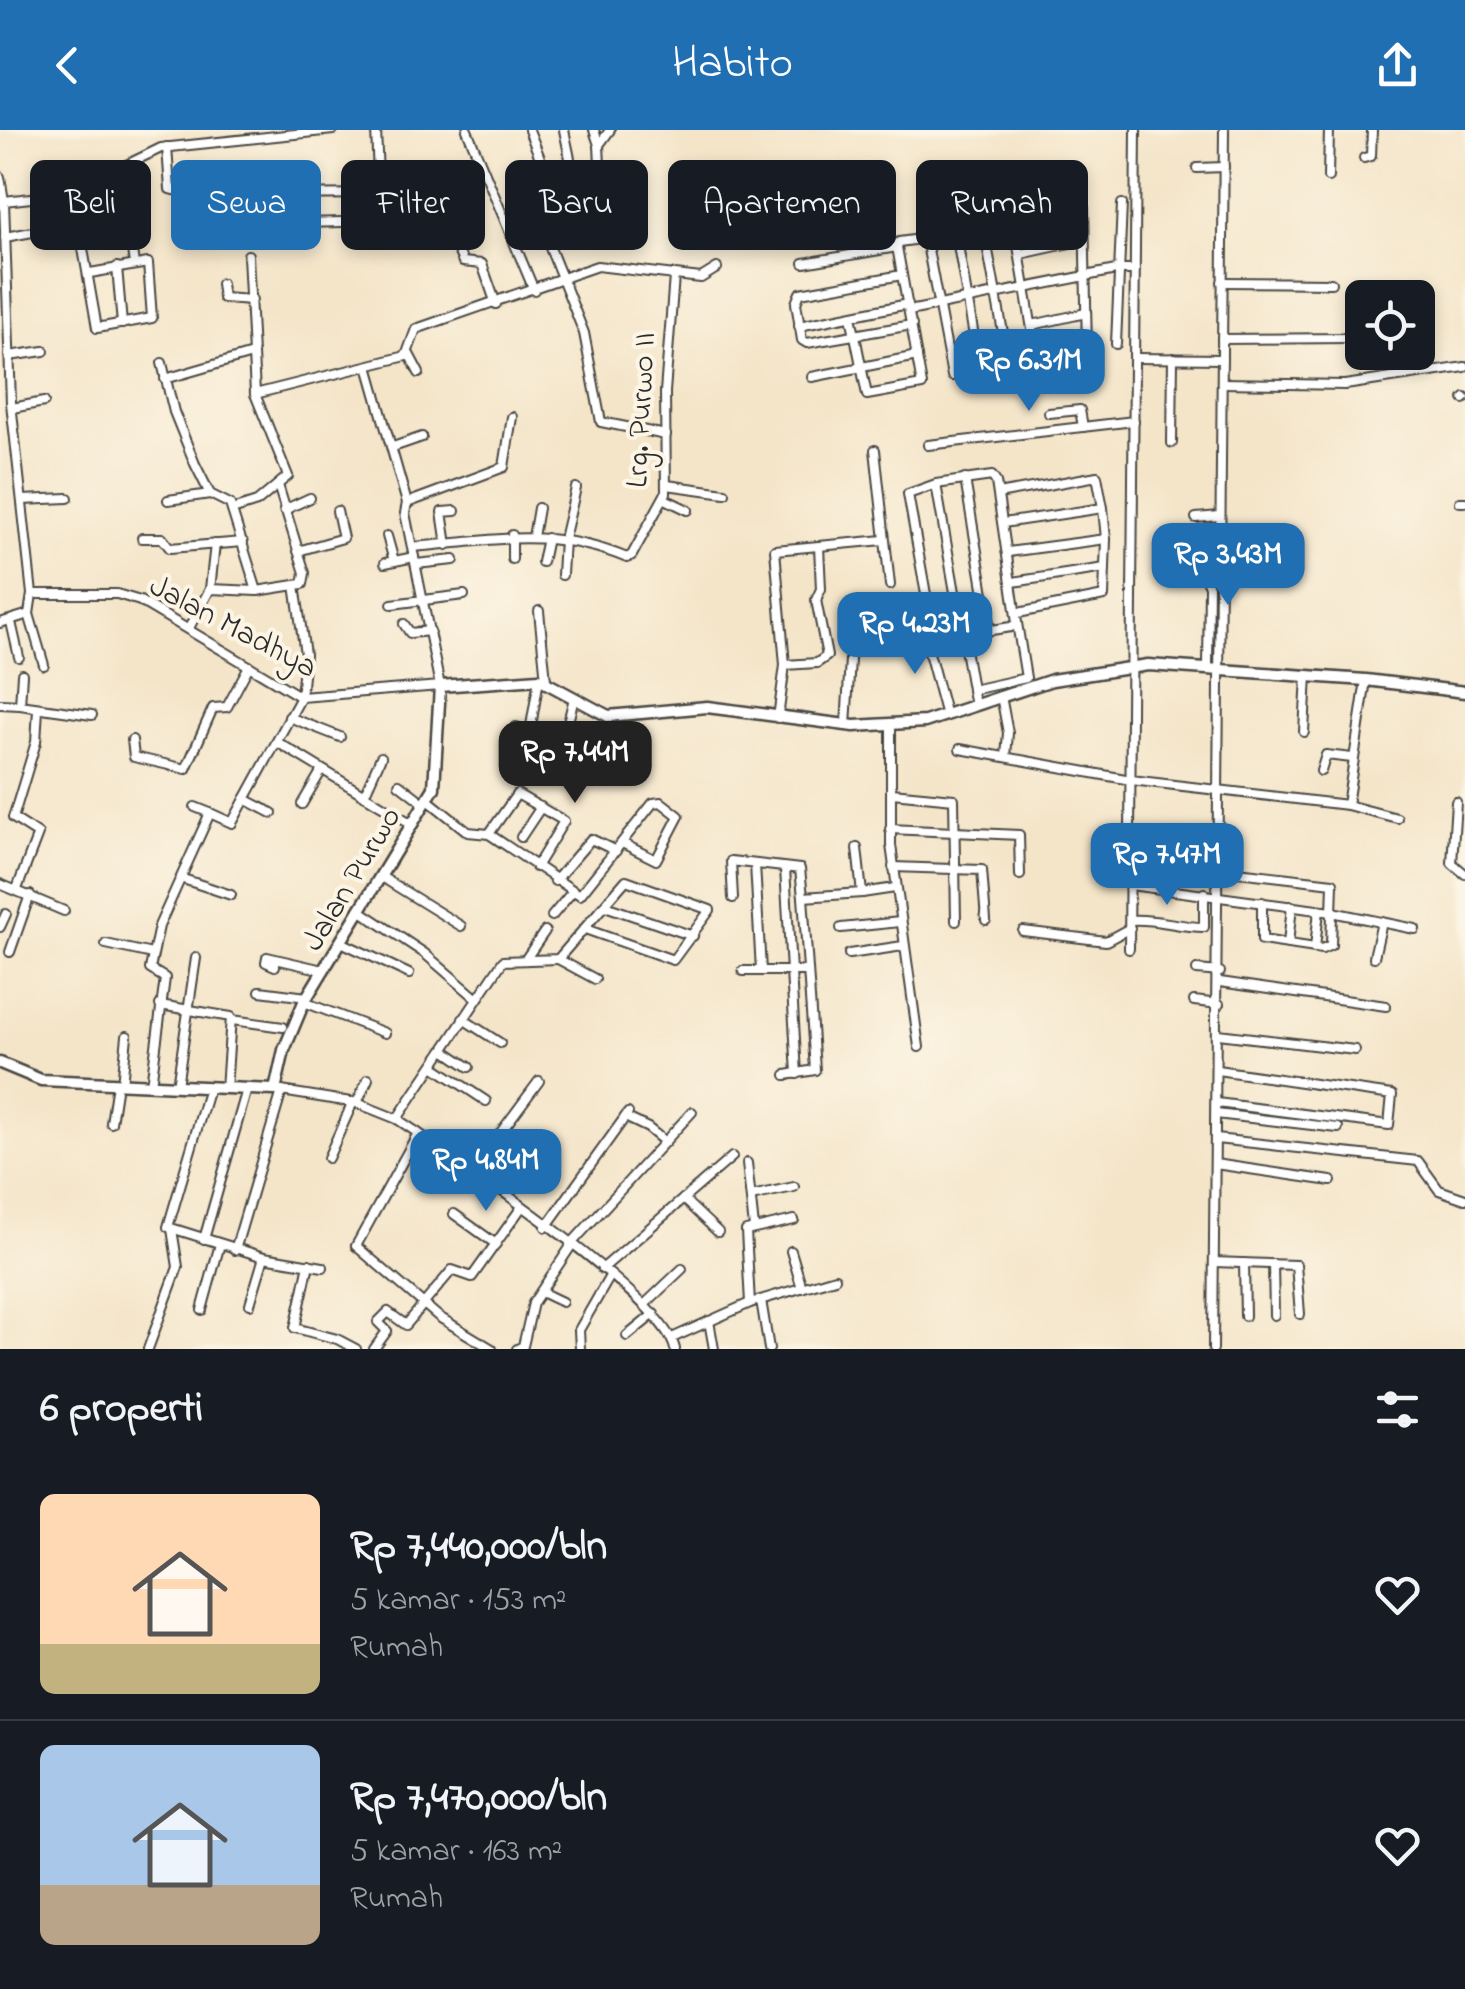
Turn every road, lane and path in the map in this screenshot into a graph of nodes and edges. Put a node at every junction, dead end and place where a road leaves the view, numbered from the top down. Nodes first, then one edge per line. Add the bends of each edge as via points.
1 (333, 130) edge
2 (376, 130) edge
3 (467, 130) edge
4 (530, 130) edge
5 (564, 130) edge
6 (594, 130) edge
7 (610, 130) edge
8 (1136, 130) edge
9 (1224, 130) edge
10 (1328, 130) edge
11 (1372, 130) edge
12 (294, 132) edge
13 (599, 145) junction
14 (168, 148) junction
15 (1364, 158) dead end
16 (132, 160) edge
17 (378, 160) edge
18 (541, 160) edge
19 (570, 160) edge
20 (600, 160) edge
21 (1218, 167) junction
22 (1198, 168) dead end
23 (0, 177) edge
24 (1328, 177) dead end
25 (171, 189) edge
26 (30, 197) edge
27 (2, 200) edge
28 (1122, 204) dead end
29 (30, 232) edge
30 (4, 237) junction
31 (916, 239) edge
32 (898, 247) junction
33 (85, 250) edge
34 (132, 250) edge
35 (458, 250) edge
36 (551, 250) edge
37 (928, 250) edge
38 (959, 250) edge
39 (988, 250) edge
40 (1019, 250) edge
41 (1038, 250) edge
42 (1084, 250) edge
43 (248, 254) dead end
44 (1020, 254) junction
45 (804, 263) dead end
46 (134, 264) junction
47 (117, 268) junction
48 (717, 268) dead end
49 (1125, 269) junction
50 (90, 273) junction
51 (902, 274) junction
52 (674, 276) junction
53 (1085, 276) junction
54 (562, 278) junction
55 (1222, 282) junction
56 (1331, 282) dead end
57 (221, 284) dead end
58 (1027, 287) junction
59 (534, 290) junction
60 (996, 294) junction
61 (252, 300) junction
62 (967, 300) junction
63 (496, 304) junction
64 (939, 305) junction
65 (909, 308) junction
66 (1086, 314) junction
67 (851, 316) junction
68 (122, 324) junction
69 (912, 325) junction
70 (799, 326) junction
71 (1032, 326) junction
72 (854, 334) junction
73 (1345, 338) edge
74 (1222, 340) junction
75 (1116, 344) dead end
76 (1087, 349) dead end
77 (44, 351) dead end
78 (252, 354) junction
79 (409, 354) junction
80 (10, 356) junction
81 (918, 356) junction
82 (1136, 358) junction
83 (1173, 358) junction
84 (1037, 359) dead end
85 (1216, 359) junction
86 (162, 363) dead end
87 (1009, 365) dead end
88 (368, 366) junction
89 (1465, 367) edge
90 (861, 368) junction
91 (980, 370) dead end
92 (419, 373) dead end
93 (952, 376) dead end
94 (812, 377) dead end
95 (165, 379) junction
96 (1222, 383) junction
97 (255, 394) junction
98 (44, 402) dead end
99 (12, 406) junction
100 (0, 408) edge
101 (1049, 412) dead end
102 (512, 417) dead end
103 (1134, 421) junction
104 (1083, 427) junction
105 (422, 436) dead end
106 (666, 436) junction
107 (1172, 443) dead end
108 (928, 445) dead end
109 (393, 447) junction
110 (874, 450) dead end
111 (966, 479) junction
112 (936, 484) junction
113 (278, 485) junction
114 (667, 485) junction
115 (576, 488) dead end
116 (725, 493) dead end
117 (210, 494) junction
118 (998, 494) junction
119 (68, 498) dead end
120 (310, 498) dead end
121 (665, 498) junction
122 (22, 500) junction
123 (168, 500) dead end
124 (407, 503) junction
125 (538, 508) dead end
126 (1103, 508) junction
127 (232, 510) junction
128 (284, 510) junction
129 (455, 510) dead end
130 (688, 510) dead end
131 (337, 511) dead end
132 (1215, 516) junction
133 (1196, 518) dead end
134 (1003, 524) junction
135 (512, 535) junction
136 (387, 536) dead end
137 (533, 537) junction
138 (142, 538) dead end
139 (547, 538) junction
140 (564, 539) junction
141 (1106, 539) junction
142 (884, 540) junction
143 (243, 542) junction
144 (215, 544) junction
145 (447, 545) junction
146 (818, 546) junction
147 (298, 551) junction
148 (1008, 552) junction
149 (414, 556) junction
150 (512, 559) dead end
151 (454, 560) dead end
152 (542, 562) dead end
153 (1198, 563) dead end
154 (1106, 568) junction
155 (562, 575) dead end
156 (1013, 582) junction
157 (295, 585) junction
158 (890, 585) dead end
159 (210, 589) junction
160 (257, 591) junction
161 (32, 594) junction
162 (464, 595) dead end
163 (423, 598) junction
164 (899, 603) dead end
165 (392, 604) dead end
166 (539, 611) dead end
167 (1018, 612) junction
168 (29, 614) junction
169 (11, 622) junction
170 (0, 623) edge
171 (1017, 623) junction
172 (404, 624) dead end
173 (189, 628) junction
174 (902, 628) dead end
175 (990, 630) junction
176 (430, 631) junction
177 (961, 634) junction
178 (851, 635) junction
179 (932, 638) junction
180 (19, 657) dead end
181 (44, 665) dead end
182 (784, 665) junction
183 (249, 666) junction
184 (1132, 666) junction
185 (1213, 667) junction
186 (22, 674) dead end
187 (1307, 675) junction
188 (542, 679) junction
189 (1366, 680) junction
190 (440, 686) junction
191 (972, 690) junction
192 (1465, 692) edge
193 (1000, 696) junction
194 (301, 697) junction
195 (574, 698) junction
196 (0, 704) edge
197 (20, 704) junction
198 (975, 706) junction
199 (38, 710) junction
200 (92, 715) dead end
201 (946, 716) junction
202 (289, 718) junction
203 (778, 718) junction
204 (891, 725) junction
205 (846, 726) junction
206 (516, 727) dead end
207 (530, 732) junction
208 (1304, 732) dead end
209 (340, 738) dead end
210 (132, 740) dead end
211 (277, 742) junction
212 (960, 750) dead end
213 (381, 757) dead end
214 (1006, 757) junction
215 (1352, 758) junction
216 (322, 770) junction
217 (1321, 771) dead end
218 (1131, 780) junction
219 (399, 784) dead end
220 (1215, 789) junction
221 (892, 793) junction
222 (364, 794) junction
223 (244, 799) junction
224 (426, 802) junction
225 (1456, 802) dead end
226 (302, 804) dead end
227 (1347, 804) junction
228 (195, 807) dead end
229 (541, 807) junction
230 (272, 813) dead end
231 (210, 814) junction
232 (1397, 818) dead end
233 (412, 824) junction
234 (890, 829) junction
235 (489, 834) junction
236 (956, 834) junction
237 (1130, 837) junction
238 (522, 838) dead end
239 (624, 844) junction
240 (1215, 847) junction
241 (857, 848) dead end
242 (616, 851) junction
243 (756, 864) junction
244 (536, 867) junction
245 (893, 867) junction
246 (784, 868) junction
247 (955, 870) junction
248 (1220, 870) junction
249 (1465, 874) edge
250 (1020, 875) dead end
251 (380, 876) junction
252 (183, 879) junction
253 (555, 881) junction
254 (0, 884) edge
255 (1130, 884) junction
256 (895, 888) junction
257 (17, 889) junction
258 (572, 892) junction
259 (862, 892) junction
260 (1212, 894) junction
261 (30, 895) junction
262 (231, 895) dead end
263 (803, 897) junction
264 (732, 898) dead end
265 (1262, 902) junction
266 (605, 906) junction
267 (1292, 906) junction
268 (359, 910) junction
269 (1319, 910) junction
270 (64, 911) dead end
271 (1332, 912) junction
272 (5, 913) edge
273 (552, 916) dead end
274 (986, 920) dead end
275 (956, 921) dead end
276 (900, 922) junction
277 (1382, 922) junction
278 (1130, 924) junction
279 (461, 926) dead end
280 (0, 928) edge
281 (841, 928) dead end
282 (584, 929) junction
283 (1415, 929) dead end
284 (1023, 930) dead end
285 (545, 932) dead end
286 (693, 936) junction
287 (341, 942) junction
288 (106, 944) dead end
289 (1288, 944) junction
290 (904, 946) junction
291 (1315, 948) junction
292 (1129, 949) dead end
293 (10, 952) dead end
294 (152, 954) junction
295 (849, 954) dead end
296 (1374, 957) dead end
297 (196, 958) dead end
298 (558, 959) junction
299 (524, 960) junction
300 (274, 966) dead end
301 (323, 970) junction
302 (743, 970) dead end
303 (1199, 970) dead end
304 (761, 971) junction
305 (791, 971) junction
306 (808, 971) junction
307 (409, 974) dead end
308 (1218, 976) junction
309 (595, 980) dead end
310 (260, 991) dead end
311 (475, 998) junction
312 (306, 1000) junction
313 (1198, 1002) dead end
314 (1217, 1004) junction
315 (160, 1005) junction
316 (1386, 1006) dead end
317 (186, 1009) junction
318 (463, 1019) junction
319 (232, 1020) junction
320 (283, 1027) dead end
321 (385, 1033) dead end
322 (1218, 1034) junction
323 (127, 1036) dead end
324 (500, 1043) dead end
325 (919, 1047) dead end
326 (444, 1050) junction
327 (1355, 1050) dead end
328 (0, 1062) edge
329 (433, 1066) junction
330 (469, 1066) dead end
331 (1218, 1070) junction
332 (797, 1074) junction
333 (786, 1076) dead end
334 (368, 1080) dead end
335 (539, 1082) dead end
336 (119, 1084) junction
337 (151, 1085) junction
338 (177, 1086) junction
339 (209, 1088) junction
340 (226, 1089) junction
341 (247, 1089) junction
342 (278, 1090) junction
343 (486, 1101) dead end
344 (1217, 1102) junction
345 (355, 1103) junction
346 (692, 1112) dead end
347 (1216, 1114) junction
348 (398, 1119) junction
349 (112, 1123) dead end
350 (1338, 1128) dead end
351 (418, 1133) junction
352 (1216, 1139) junction
353 (665, 1142) junction
354 (732, 1157) dead end
355 (328, 1158) dead end
356 (747, 1163) dead end
357 (1215, 1164) junction
358 (472, 1171) junction
359 (1332, 1181) dead end
360 (794, 1187) dead end
361 (750, 1196) junction
362 (683, 1199) junction
363 (1465, 1199) edge
364 (521, 1208) junction
365 (454, 1214) dead end
366 (794, 1220) dead end
367 (546, 1227) junction
368 (172, 1229) junction
369 (750, 1231) junction
370 (718, 1232) dead end
371 (204, 1238) junction
372 (220, 1244) junction
373 (496, 1244) junction
374 (570, 1245) junction
375 (235, 1250) junction
376 (791, 1251) dead end
377 (264, 1258) junction
378 (1214, 1262) junction
379 (1244, 1263) junction
380 (309, 1264) junction
381 (1273, 1264) junction
382 (322, 1267) dead end
383 (602, 1269) junction
384 (682, 1269) dead end
385 (610, 1276) junction
386 (835, 1278) dead end
387 (802, 1288) junction
388 (540, 1292) junction
389 (761, 1300) junction
390 (562, 1302) dead end
391 (424, 1303) junction
392 (750, 1303) junction
393 (250, 1304) dead end
394 (644, 1306) junction
395 (202, 1310) dead end
396 (654, 1314) junction
397 (1300, 1314) dead end
398 (1274, 1315) dead end
399 (1245, 1316) dead end
400 (710, 1321) junction
401 (295, 1328) junction
402 (627, 1336) dead end
403 (469, 1338) junction
404 (672, 1338) junction
405 (291, 1342) dead end
406 (148, 1349) edge
407 (356, 1349) edge
408 (374, 1349) edge
409 (463, 1349) edge
410 (492, 1349) edge
411 (517, 1349) edge
412 (580, 1349) edge
413 (675, 1349) edge
414 (714, 1349) edge
415 (769, 1349) edge
416 (1213, 1349) edge

1 - 12 street
2 - 17 street
3 - 59 street
4 - 18 street
5 - 19 street
6 - 13 street
7 - 13 street
8 - 49 street
9 - 21 street
10 - 24 street
11 - 15 street via 1372,156
12 - 14 street
13 - 20 street
14 - 16 street
14 - 25 street
21 - 22 street
21 - 55 street
23 - 27 street
26 - 27 street
27 - 30 street
28 - 49 street
29 - 30 street
30 - 80 street
31 - 32 street
32 - 45 street
32 - 51 street
33 - 50 street
34 - 46 street
35 - 63 street via 463,262 482,264
36 - 54 street
37 - 64 street
38 - 62 street
39 - 60 street
40 - 44 street
41 - 44 street
42 - 53 street
43 - 61 street
44 - 58 street
46 - 47 street
46 - 68 street via 150,264 154,313 145,322
47 - 50 street
47 - 68 street
48 - 52 street via 706,278
49 - 53 street
49 - 75 street
49 - 82 street
50 - 68 street via 96,328
51 - 65 street
51 - 70 street via 800,294
52 - 54 street via 602,266
52 - 106 street, Lrg. Purwo II
53 - 58 street
53 - 66 street
54 - 59 street
54 - 106 street via 589,349 601,422
55 - 56 street
55 - 74 street
57 - 61 street via 223,298
58 - 60 street
58 - 71 street
59 - 63 street
60 - 62 street
60 - 87 street
61 - 78 street
62 - 64 street
62 - 91 street
63 - 79 street via 416,329
64 - 65 street
64 - 93 street
65 - 67 street
65 - 69 street
66 - 71 street
66 - 76 street
67 - 70 street
67 - 72 street
69 - 72 street
69 - 81 street
70 - 72 street via 808,343
71 - 84 street
72 - 90 street
73 - 74 street
74 - 85 street
77 - 80 street
78 - 95 street
78 - 97 street
79 - 88 street
79 - 92 street
80 - 99 street
81 - 90 street
81 - 90 street via 922,382 867,395
82 - 83 street
82 - 103 street
83 - 85 street
83 - 107 street
85 - 96 street
86 - 95 street
88 - 97 street
88 - 109 street
89 - 96 street via 1346,385
90 - 94 street
95 - 117 street
96 - 132 street
97 - 113 street via 287,474
98 - 99 street
99 - 100 street
99 - 122 street
101 - 104 street via 1080,410
102 - 124 street via 503,468
103 - 104 street
103 - 184 street
104 - 108 street
105 - 109 street
106 - 114 street, Lrg. Purwo II
109 - 124 street
110 - 142 street
111 - 112 street
111 - 118 street via 994,477
111 - 175 street
112 - 177 street
112 - 179 street via 908,494
113 - 127 street
113 - 128 street
114 - 116 street
114 - 121 street, Lrg. Purwo II
115 - 140 street
117 - 123 street
117 - 127 street via 226,499
118 - 126 street via 1097,476
118 - 134 street
119 - 122 street
120 - 128 street
121 - 130 street
121 - 140 street, Lrg. Purwo II via 629,558
122 - 161 street
124 - 149 street
125 - 137 street
126 - 134 street
126 - 141 street
127 - 143 street
128 - 147 street
129 - 145 street via 442,512
131 - 147 street via 343,538
132 - 133 street
132 - 185 street
134 - 148 street
135 - 137 street, Lrg. Purwo II
135 - 145 street, Lrg. Purwo II
135 - 150 street
136 - 149 street via 390,562
137 - 139 street, Lrg. Purwo II
138 - 144 street via 164,539 170,548
139 - 140 street, Lrg. Purwo II
139 - 152 street
140 - 155 street
141 - 148 street
141 - 154 street
142 - 146 street
142 - 158 street
143 - 144 street
143 - 160 street
144 - 159 street
145 - 149 street, Lrg. Purwo II
146 - 182 street via 774,552
146 - 182 street via 816,600 827,656 818,663
147 - 157 street via 306,578
148 - 156 street
149 - 151 street
149 - 163 street
153 - 185 street via 1209,586
154 - 156 street
154 - 167 street via 1102,596
156 - 167 street
157 - 160 street
157 - 194 street via 305,654
159 - 160 street
159 - 173 street
161 - 168 street
161 - 173 street, Jalan Madhya via 120,595
162 - 163 street
163 - 165 street
163 - 176 street
164 - 178 street via 853,609
166 - 188 street
167 - 171 street
168 - 169 street
168 - 181 street
169 - 170 street
169 - 180 street
171 - 175 street
171 - 191 street via 1026,678
172 - 176 street via 410,634
173 - 183 street, Jalan Madhya
174 - 178 street
175 - 177 street
176 - 190 street
177 - 179 street
177 - 191 street
178 - 205 street
179 - 201 street via 928,649
182 - 203 street
183 - 194 street, Jalan Madhya
183 - 210 street via 228,707 213,708 186,769 134,757
184 - 185 street
184 - 193 street
184 - 218 street
185 - 187 street
185 - 220 street
186 - 197 street
187 - 189 street
187 - 208 street
188 - 190 street
188 - 195 street
188 - 207 street
189 - 192 street
189 - 215 street
190 - 194 street, Jalan Madhya
190 - 224 street, Jalan Purwo via 436,782
191 - 198 street
193 - 198 street
193 - 214 street
194 - 202 street
195 - 203 street via 608,716 708,708
195 - 207 street via 563,742
196 - 197 street
197 - 199 street
198 - 201 street
199 - 200 street
199 - 257 street via 36,742 13,818 38,834
201 - 204 street
202 - 209 street
202 - 211 street
203 - 205 street
204 - 205 street
204 - 221 street
206 - 207 street
211 - 216 street
211 - 223 street
212 - 214 street
213 - 222 street
214 - 218 street
215 - 217 street via 1326,755
215 - 227 street
216 - 222 street
216 - 226 street
218 - 220 street
218 - 237 street
219 - 224 street
220 - 227 street
220 - 240 street
221 - 234 street
221 - 236 street via 953,796
222 - 233 street
223 - 230 street
223 - 231 street via 232,823
224 - 233 street, Jalan Purwo
224 - 235 street via 468,832
225 - 249 street via 1452,864
227 - 232 street
228 - 231 street
229 - 235 street via 514,794
229 - 238 street
229 - 244 street via 564,823
231 - 252 street
233 - 251 street, Jalan Purwo
234 - 236 street
234 - 245 street
235 - 244 street
236 - 247 street
236 - 250 street via 1018,834
237 - 240 street
237 - 255 street
239 - 239 street via 656,860 679,816 655,802
239 - 242 street
240 - 248 street
241 - 259 street
242 - 253 street via 591,838
242 - 258 street via 585,894
243 - 246 street
243 - 264 street via 730,860
243 - 304 street
244 - 253 street
245 - 247 street
245 - 256 street
246 - 263 street via 800,870
246 - 305 street
247 - 274 street via 985,873
247 - 275 street
248 - 260 street
248 - 271 street via 1332,882
251 - 268 street, Jalan Purwo
251 - 279 street
252 - 262 street
252 - 294 street
253 - 258 street
254 - 257 street
255 - 260 street
255 - 278 street
256 - 259 street
256 - 276 street
257 - 261 street
258 - 273 street
259 - 263 street
260 - 265 street
260 - 278 street via 1204,927 1169,926 1155,918
260 - 308 street
261 - 270 street
261 - 293 street
263 - 306 street
265 - 267 street
265 - 289 street via 1262,940
266 - 282 street
266 - 286 street
266 - 286 street via 628,880 708,907
267 - 269 street
267 - 289 street
268 - 287 street, Jalan Purwo
268 - 311 street via 424,953
269 - 271 street
269 - 291 street
271 - 277 street
271 - 291 street via 1331,945
272 - 280 street
276 - 281 street
276 - 290 street
277 - 283 street
277 - 296 street
278 - 284 street via 1106,941
278 - 292 street
282 - 286 street via 667,960 678,957
282 - 298 street
285 - 299 street
287 - 301 street, Jalan Purwo
287 - 307 street
288 - 294 street
289 - 291 street
290 - 295 street
290 - 325 street
294 - 315 street via 151,970 165,978
297 - 317 street
298 - 299 street
298 - 309 street
299 - 311 street via 502,962
300 - 301 street via 268,956
301 - 312 street, Jalan Purwo
302 - 304 street
303 - 308 street
304 - 305 street
305 - 306 street
305 - 332 street
306 - 332 street via 815,1070
308 - 314 street
308 - 316 street
310 - 312 street
311 - 318 street
312 - 321 street
312 - 342 street, Jalan Purwo via 284,1050
313 - 314 street
314 - 322 street
315 - 317 street
315 - 337 street
317 - 319 street
317 - 338 street
318 - 324 street
318 - 326 street
319 - 320 street
319 - 340 street
322 - 327 street
322 - 331 street
323 - 336 street
326 - 329 street
326 - 330 street
328 - 336 street via 35,1079
329 - 343 street
329 - 348 street
331 - 344 street
331 - 344 street via 1392,1095 1389,1125
332 - 333 street
334 - 345 street
335 - 358 street
336 - 337 street
336 - 349 street
337 - 338 street
338 - 339 street
339 - 340 street
339 - 368 street via 167,1224
340 - 341 street
341 - 342 street
341 - 371 street
342 - 345 street
342 - 375 street
344 - 347 street
345 - 348 street
345 - 355 street
346 - 353 street
347 - 350 street
347 - 352 street
348 - 351 street
351 - 358 street
351 - 391 street via 356,1243
352 - 357 street
352 - 363 street via 1418,1161 1439,1190
353 - 367 street via 626,1115
353 - 374 street
354 - 362 street
356 - 361 street
357 - 359 street
357 - 378 street
358 - 364 street
360 - 361 street
361 - 369 street
362 - 370 street
362 - 383 street
364 - 367 street
364 - 373 street
365 - 373 street
366 - 369 street
367 - 374 street
368 - 371 street
368 - 406 street via 178,1267
369 - 392 street
371 - 372 street
372 - 375 street
372 - 395 street
373 - 391 street via 472,1277 452,1270
374 - 383 street
374 - 388 street
375 - 377 street
376 - 387 street
377 - 380 street
377 - 393 street
378 - 379 street
378 - 416 street
379 - 381 street
379 - 399 street
380 - 382 street
380 - 401 street
381 - 397 street via 1298,1266
381 - 398 street
383 - 385 street
384 - 394 street
385 - 394 street
385 - 412 street via 579,1332
386 - 387 street
387 - 389 street
388 - 390 street
388 - 411 street via 524,1346
389 - 392 street
389 - 415 street
391 - 403 street
391 - 408 street via 406,1325 388,1312 378,1322 387,1331
392 - 400 street
394 - 396 street
396 - 402 street
396 - 404 street
400 - 404 street
400 - 414 street
401 - 405 street
401 - 407 street
403 - 409 street
403 - 410 street
404 - 413 street

